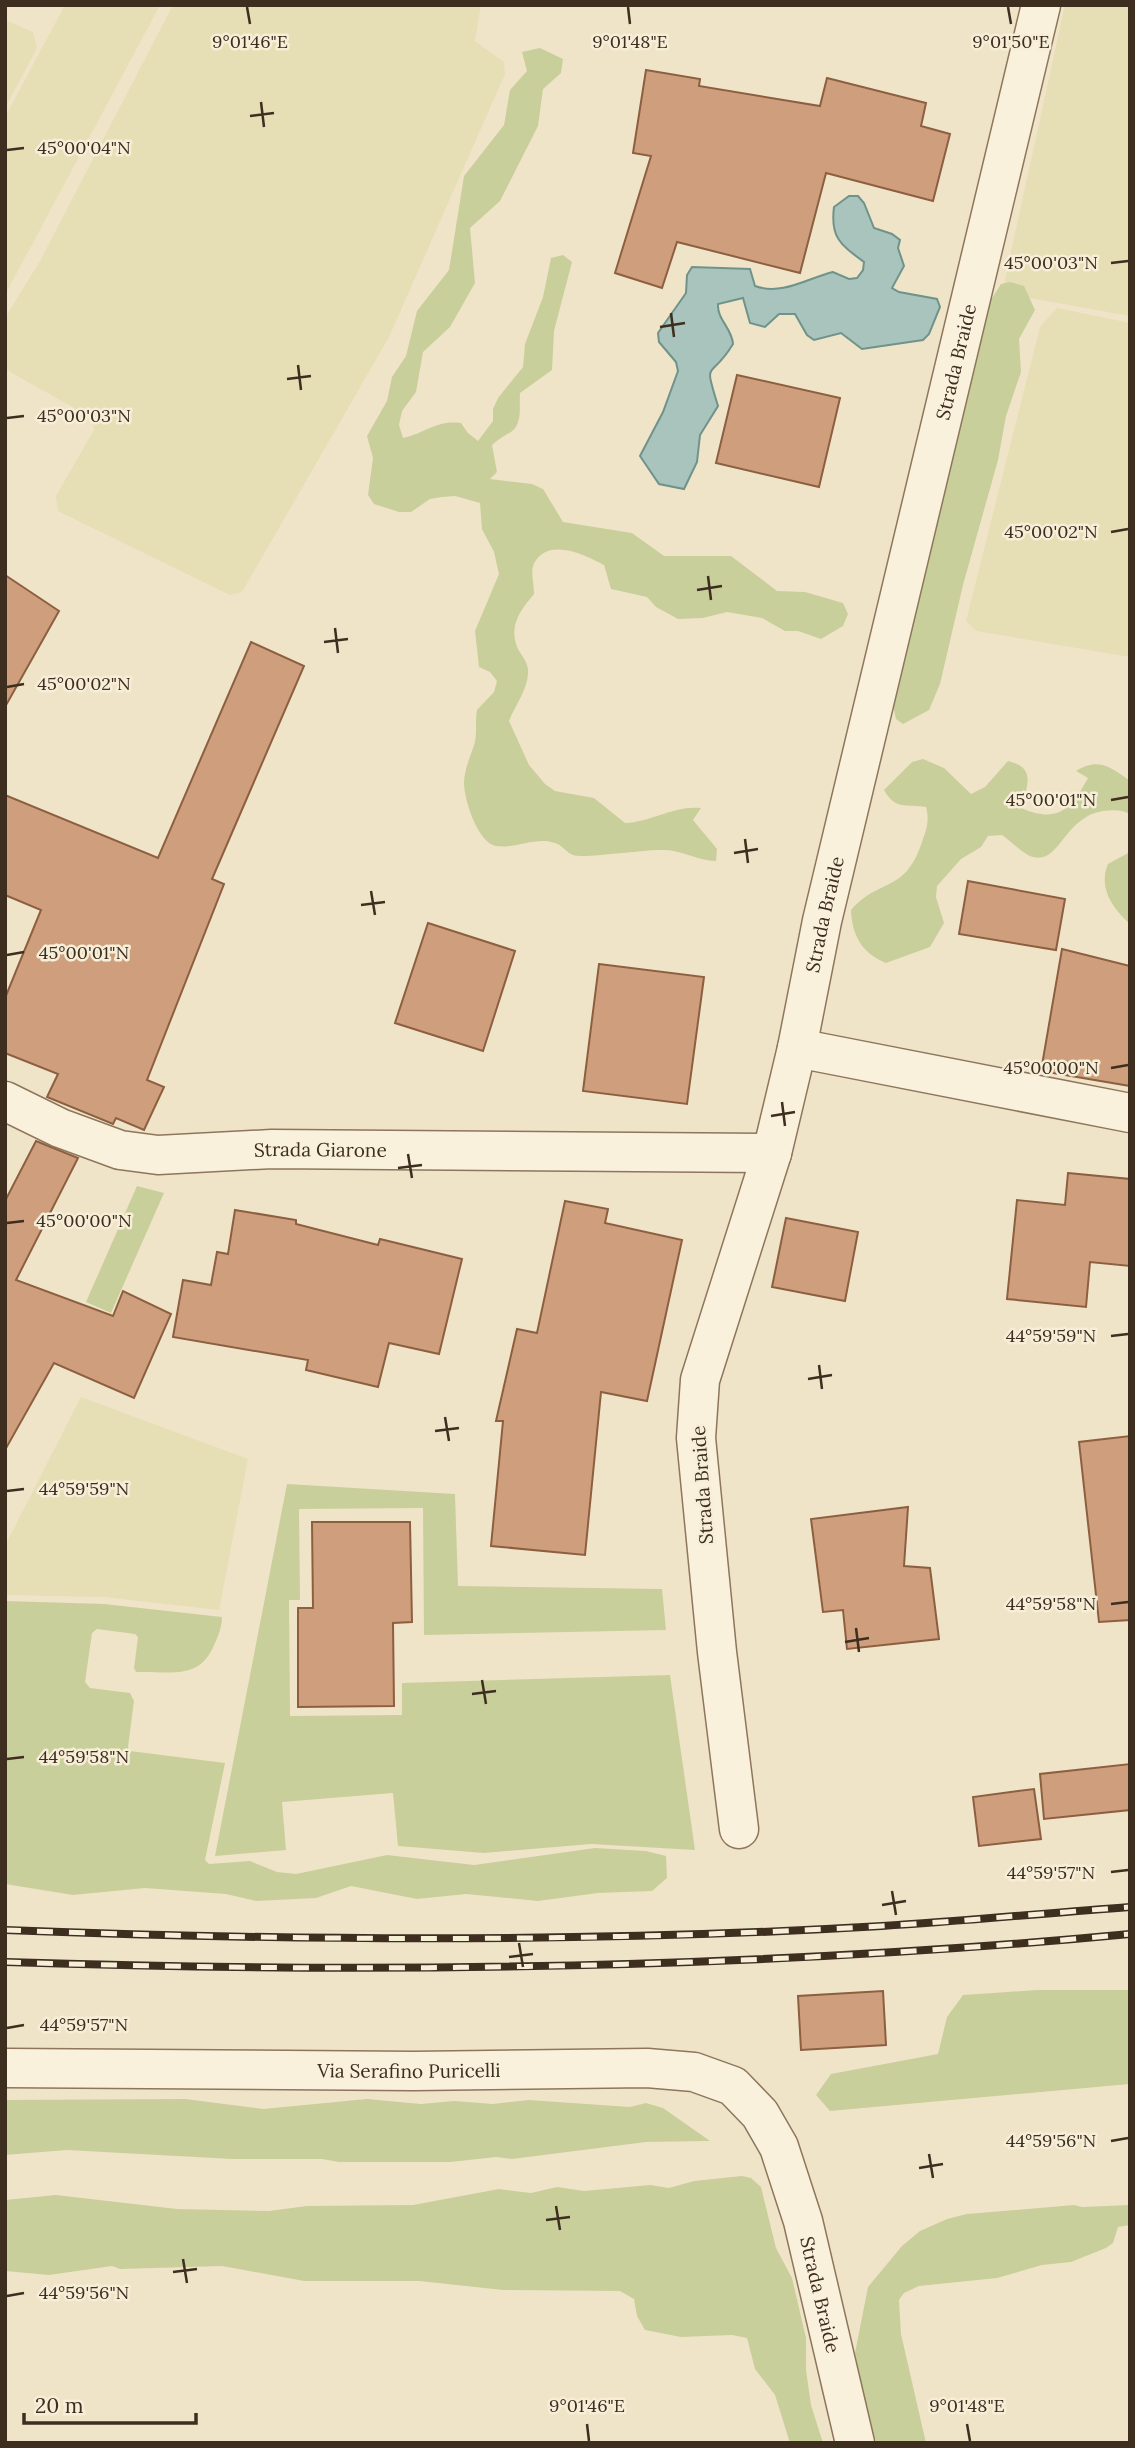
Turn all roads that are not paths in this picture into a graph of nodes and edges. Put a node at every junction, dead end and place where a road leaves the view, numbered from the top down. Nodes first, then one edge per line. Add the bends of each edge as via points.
1 (1041, 5) edge
2 (797, 1048) junction
3 (5, 1101) edge
4 (1130, 1113) edge
5 (772, 1153) junction
6 (738, 1829) dead end
7 (5, 2068) edge
8 (779, 2147) joint
9 (855, 2443) edge

1 - 2 street, Strada Braide via 822,921
2 - 4 street
2 - 5 street, Strada Braide
3 - 5 street, Strada Giarone via 120,1150 158,1155 272,1149
5 - 6 street, Strada Braide via 700,1380 696,1438
7 - 8 street, Via Serafino Puricelli via 414,2071 580,2066 694,2072 733,2087 760,2115
8 - 9 street, Strada Braide via 803,2221

